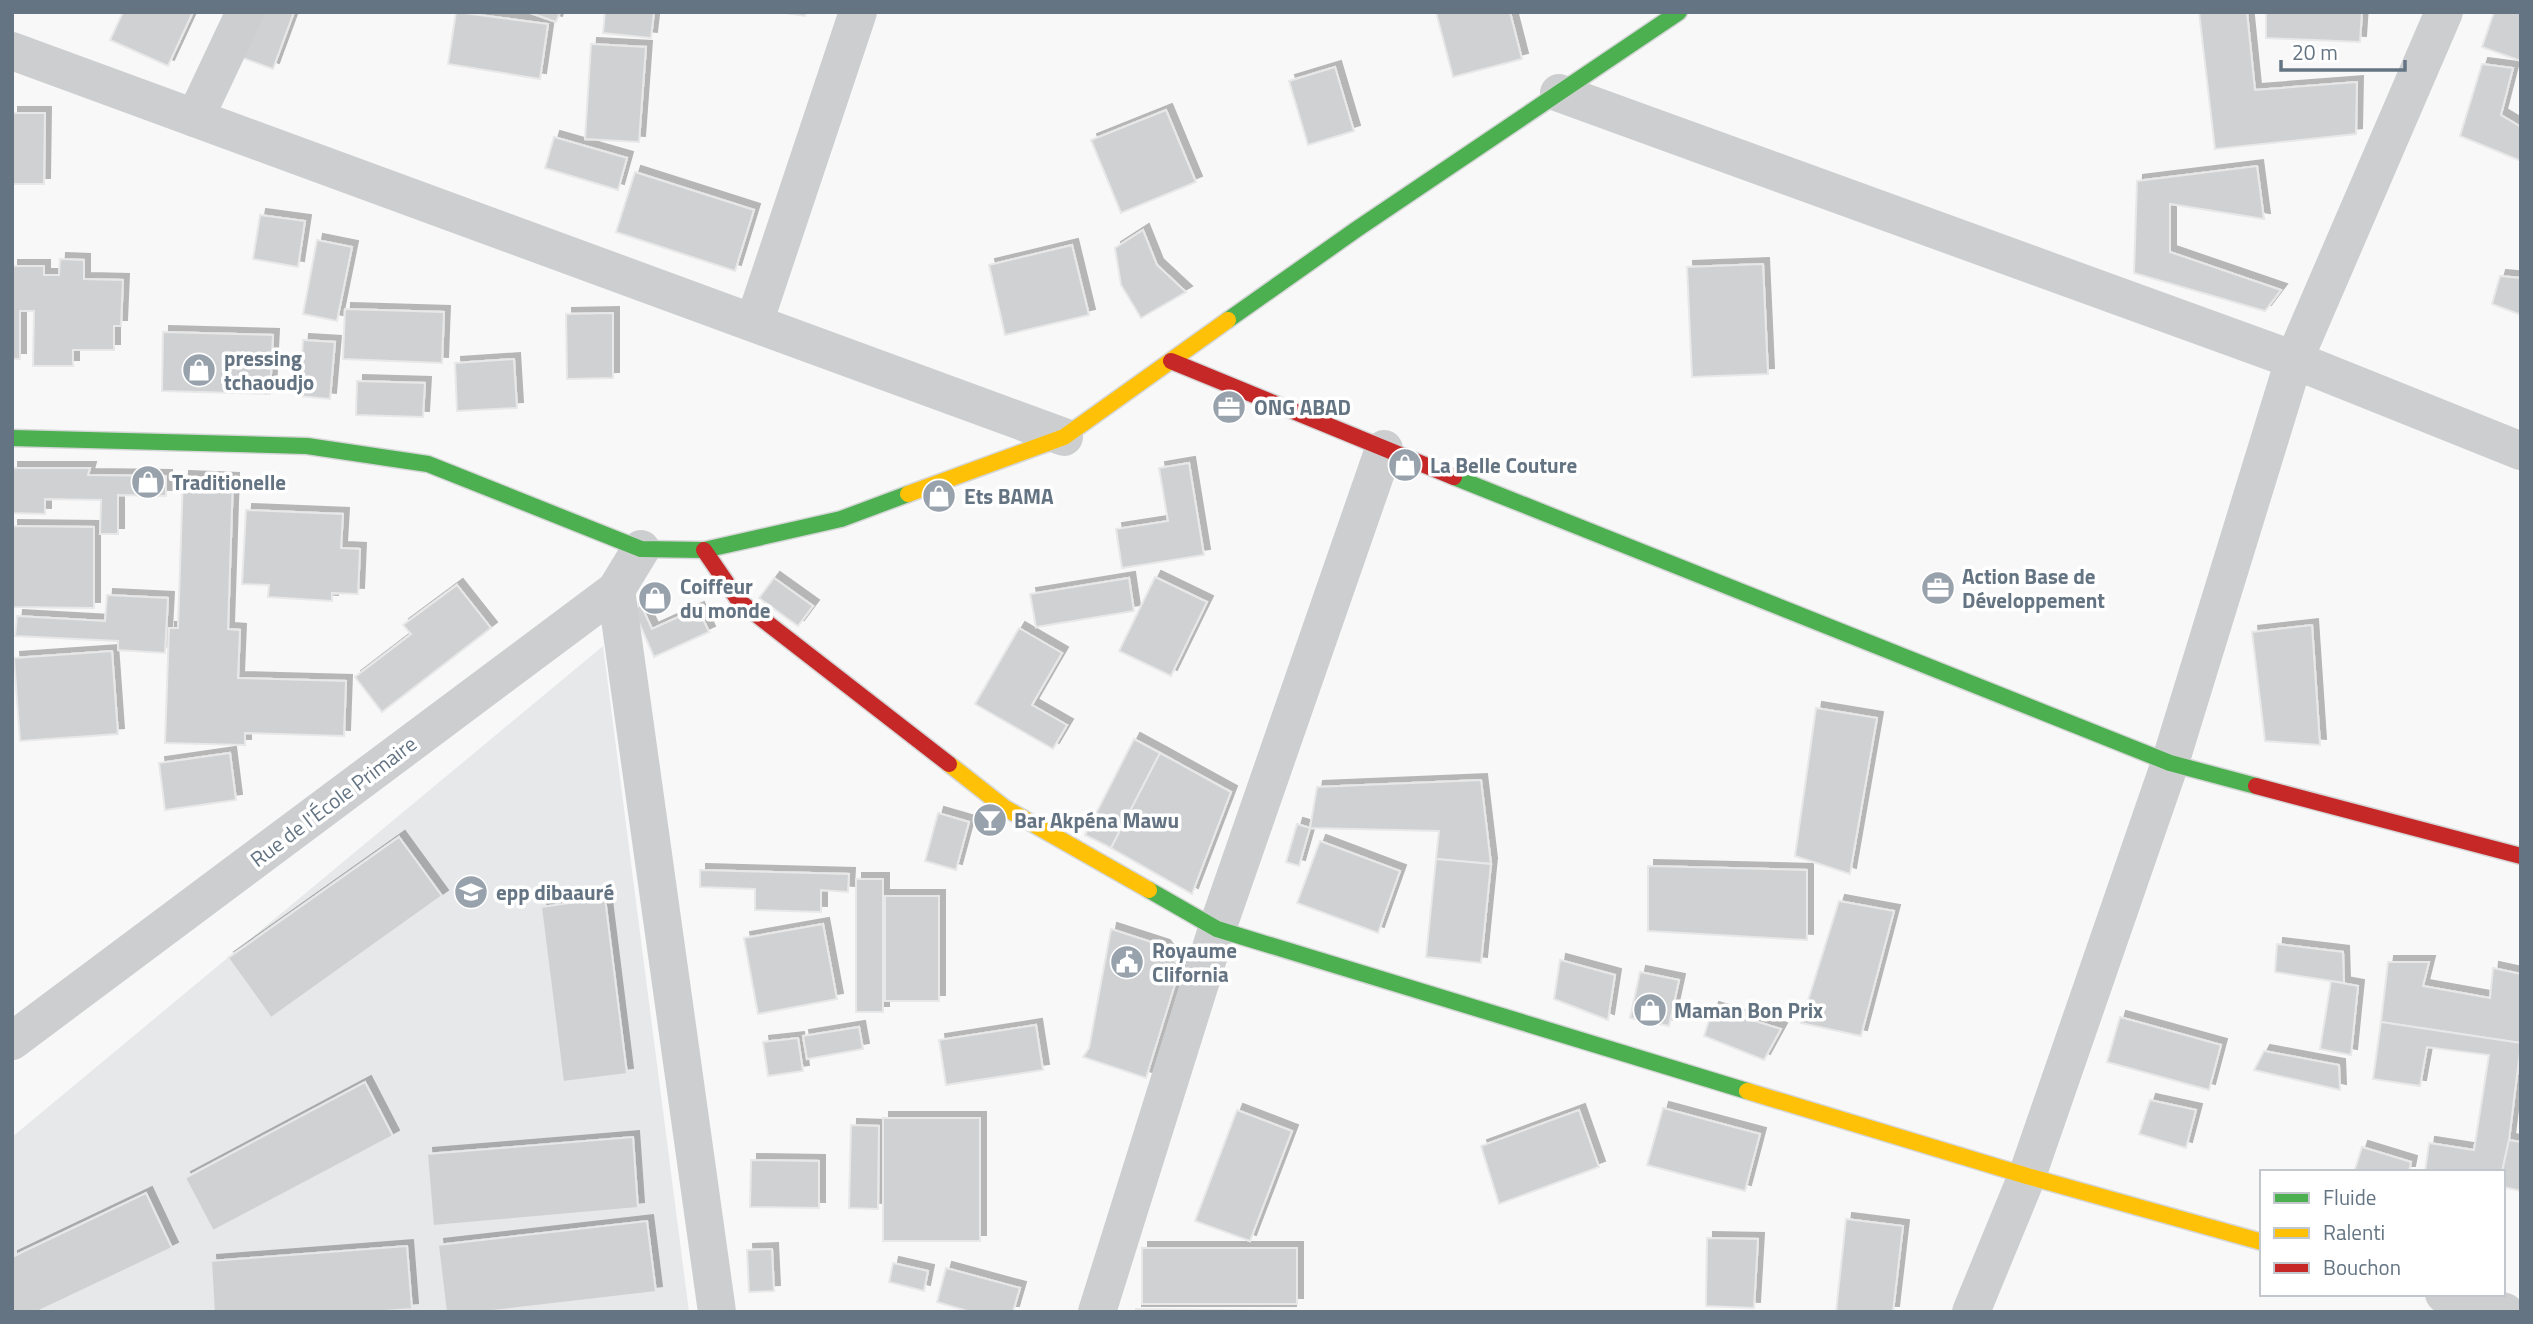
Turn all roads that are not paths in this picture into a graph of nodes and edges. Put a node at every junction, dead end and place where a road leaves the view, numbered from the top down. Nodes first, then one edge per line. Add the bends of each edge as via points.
1 (246, 12) edge
2 (858, 12) edge
3 (1679, 12) edge
4 (2444, 12) edge
5 (12, 51) edge
6 (1559, 93) junction
7 (195, 118) junction
8 (754, 323) junction
9 (2294, 360) junction
10 (1171, 361) junction
11 (1063, 437) junction
12 (12, 438) edge
13 (1384, 449) junction
14 (2521, 451) edge
15 (641, 549) junction
16 (704, 550) junction
17 (615, 590) junction
18 (2169, 763) junction
19 (2521, 856) edge
20 (1217, 929) junction
21 (12, 1041) edge
22 (2027, 1175) junction
23 (2260, 1241) edge
24 (2451, 1296) edge
25 (717, 1312) edge
26 (1097, 1312) edge
27 (1971, 1312) edge
28 (2505, 1312) edge

1 - 7 street
2 - 8 street
3 - 6 street
4 - 9 street
5 - 7 street
6 - 9 street
6 - 10 street
7 - 8 street
8 - 11 street
9 - 14 street
9 - 18 street
10 - 11 street
10 - 13 street
11 - 16 street via 841,519
12 - 15 street via 307,446 428,464
13 - 18 street
13 - 20 street
15 - 16 street
15 - 17 street, Rue de l'École Primaire
16 - 20 street via 739,601 1005,808
17 - 21 street, Rue de l'École Primaire
17 - 25 street
18 - 19 street
18 - 22 street
20 - 22 street
20 - 26 street
22 - 23 street
22 - 27 street
24 - 28 street

